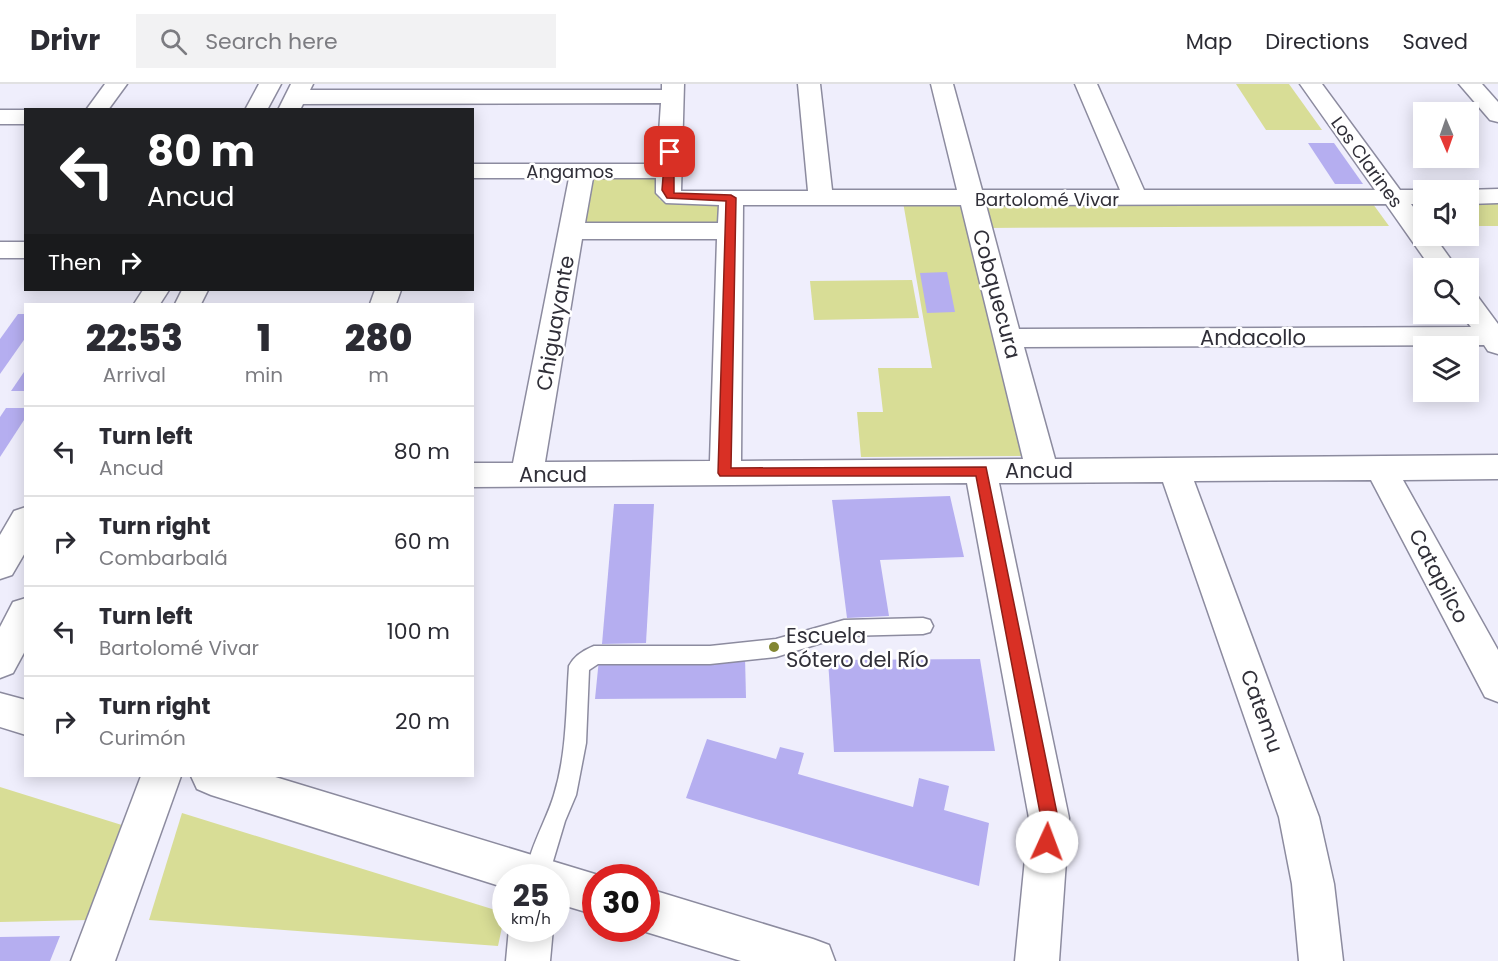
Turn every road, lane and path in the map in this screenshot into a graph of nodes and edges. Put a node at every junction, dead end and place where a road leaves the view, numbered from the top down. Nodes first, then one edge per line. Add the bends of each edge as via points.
1 (116, 84) edge
2 (270, 84) edge
3 (809, 84) edge
4 (942, 84) edge
5 (1086, 84) edge
6 (1311, 84) edge
7 (1470, 84) edge
8 (673, 90) edge
9 (296, 97) edge
10 (98, 108) edge
11 (257, 108) edge
12 (1498, 115) edge
13 (0, 117) edge
14 (24, 117) edge
15 (474, 171) edge
16 (582, 171) junction
17 (668, 171) junction
18 (1498, 196) edge
19 (1392, 197) junction
20 (1413, 197) edge
21 (1479, 197) edge
22 (731, 198) junction
23 (1135, 198) junction
24 (821, 199) junction
25 (972, 199) junction
26 (572, 231) junction
27 (730, 231) junction
28 (0, 250) edge
29 (24, 250) edge
30 (1437, 258) edge
31 (1479, 317) edge
32 (1008, 339) junction
33 (1496, 339) edge
34 (1498, 466) edge
35 (1380, 467) junction
36 (1174, 469) junction
37 (1042, 470) junction
38 (981, 471) junction
39 (725, 473) junction
40 (527, 474) junction
41 (474, 475) edge
42 (24, 523) edge
43 (0, 565) edge
44 (24, 617) edge
45 (923, 626) dead end
46 (0, 662) edge
47 (1498, 685) edge
48 (0, 711) edge
49 (24, 717) edge
50 (161, 777) edge
51 (214, 777) edge
52 (497, 864) edge
53 (546, 864) edge
54 (660, 914) edge
55 (530, 942) edge
56 (799, 959) edge
57 (93, 961) edge
58 (528, 961) edge
59 (1037, 961) edge
60 (1321, 961) edge

1 - 10 street
2 - 11 street
3 - 24 street
4 - 25 street, Cobquecura
5 - 23 street
6 - 19 street, Los Clarines
7 - 12 street
8 - 9 street
8 - 17 street
13 - 14 street
15 - 16 street, Angamos
16 - 17 street, Angamos
16 - 26 street, Chiguayante
17 - 22 street, Bartolomé Vivar via 667,190 671,196
18 - 21 street
19 - 20 street, Bartolomé Vivar
19 - 23 street, Bartolomé Vivar
19 - 30 street, Los Clarines
22 - 24 street, Bartolomé Vivar
22 - 27 street
23 - 25 street, Bartolomé Vivar
24 - 25 street, Bartolomé Vivar
25 - 32 street, Cobquecura
26 - 27 street
26 - 40 street, Chiguayante
27 - 39 street
28 - 29 street
31 - 33 street
32 - 33 street, Andacollo
32 - 37 street, Cobquecura
34 - 35 street, Ancud
35 - 36 street, Ancud
35 - 47 street, Catapilco
36 - 37 street, Ancud
36 - 60 street, Catemu via 1299,817 1314,884
37 - 38 street, Ancud
38 - 39 street, Ancud
38 - 59 street via 1049,818
39 - 40 street, Ancud
40 - 41 street, Ancud
42 - 43 street
44 - 46 street
45 - 53 lane via 844,628 776,648 710,655 594,655 579,666 575,743
48 - 49 street
50 - 57 street
51 - 52 street
54 - 56 street
55 - 58 street

